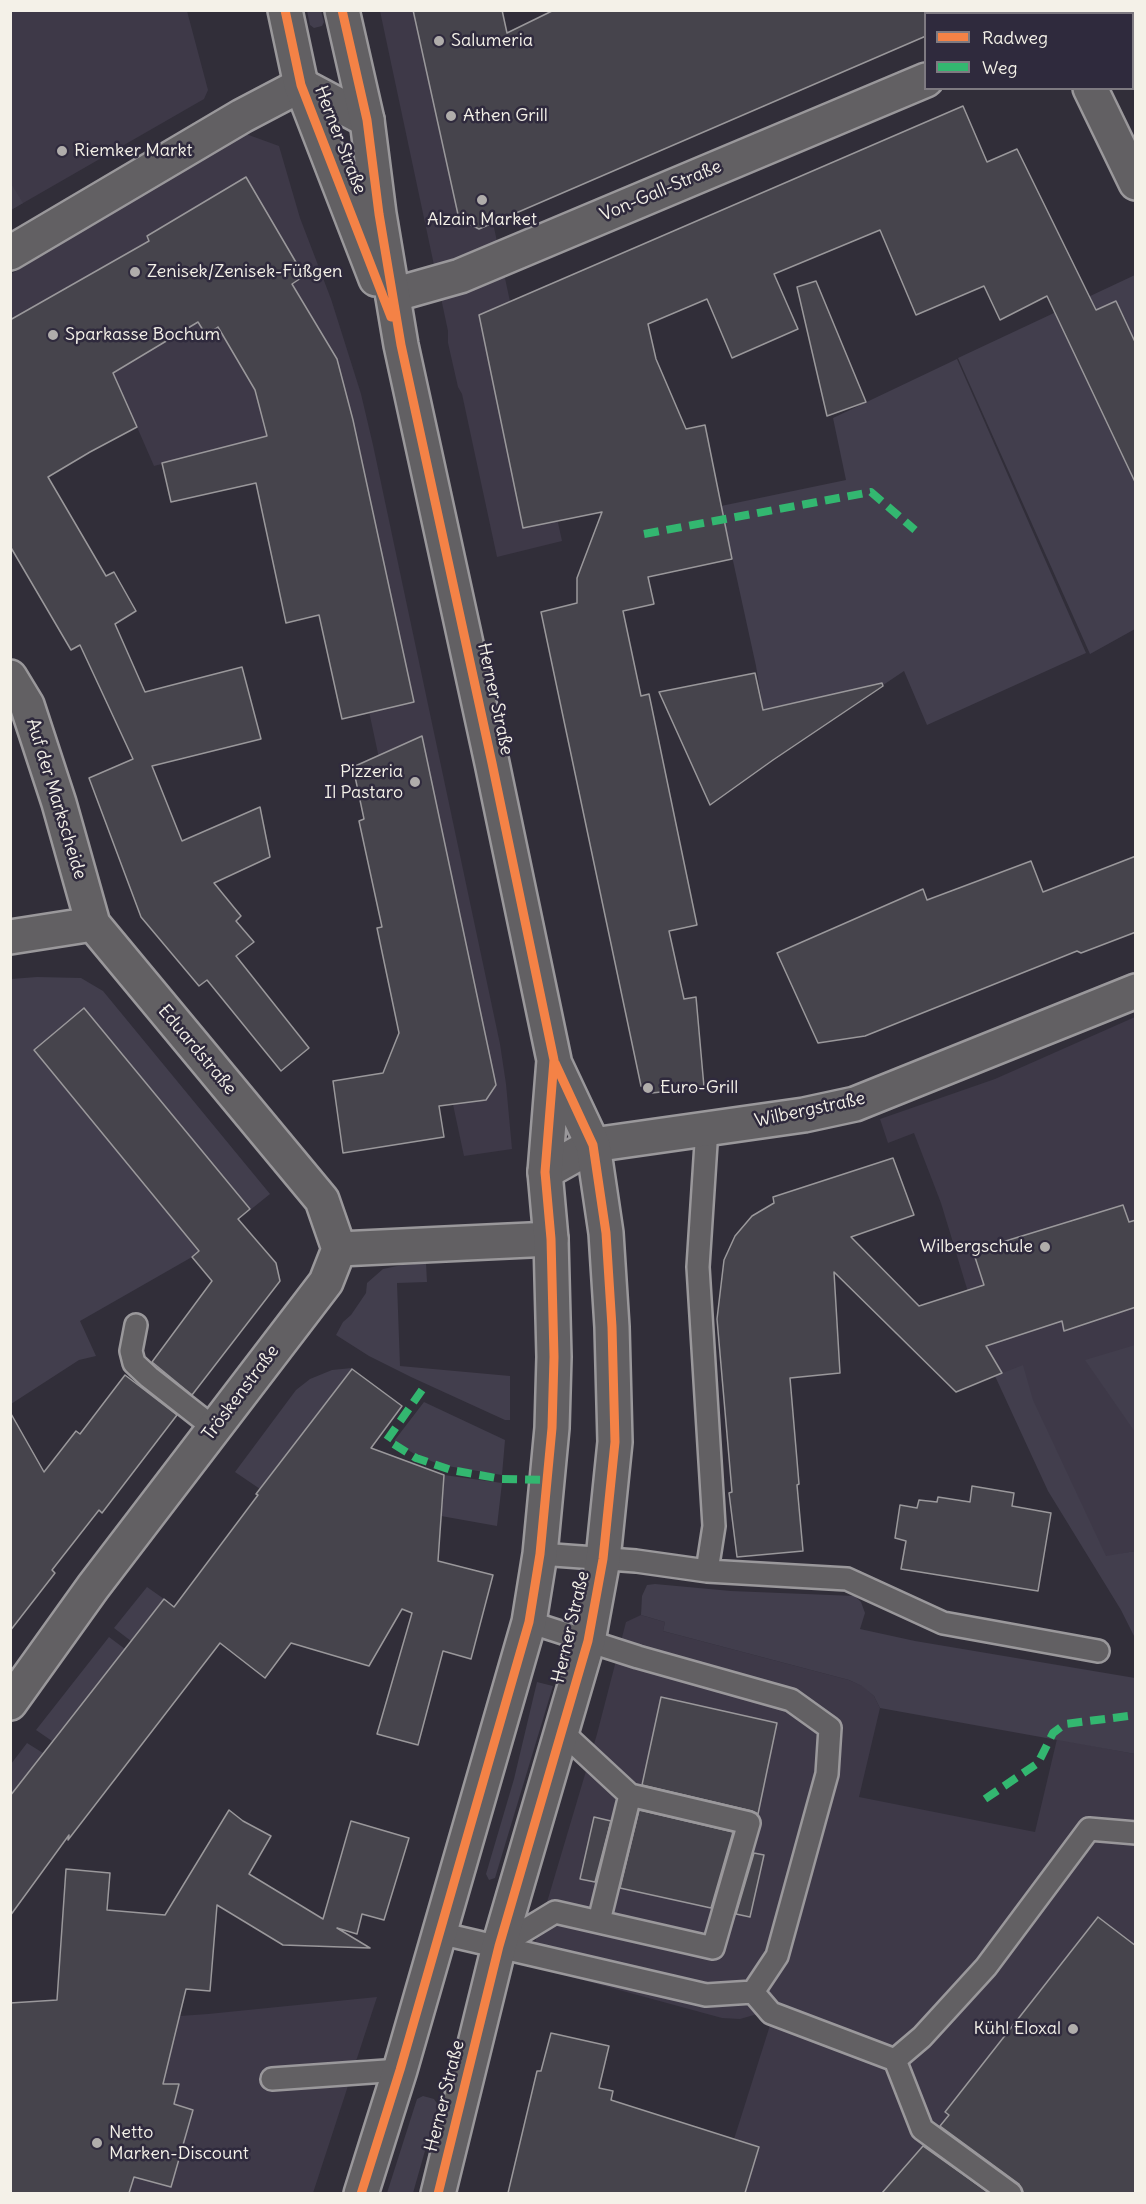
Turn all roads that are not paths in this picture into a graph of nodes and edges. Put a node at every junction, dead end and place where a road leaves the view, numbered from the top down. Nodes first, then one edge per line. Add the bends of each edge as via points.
1 (285, 10) edge
2 (342, 10) edge
3 (924, 81) edge
4 (301, 85) junction
5 (1091, 90) edge
6 (367, 120) junction
7 (1136, 183) edge
8 (10, 253) edge
9 (393, 295) junction
10 (401, 345) junction
11 (10, 677) edge
12 (93, 924) junction
13 (10, 937) edge
14 (1136, 991) edge
15 (554, 1060) junction
16 (707, 1128) junction
17 (593, 1145) junction
18 (545, 1172) junction
19 (551, 1239) junction
20 (339, 1250) junction
21 (136, 1325) dead end
22 (214, 1428) junction
23 (540, 1554) junction
24 (603, 1559) junction
25 (707, 1571) junction
26 (529, 1622) junction
27 (588, 1641) junction
28 (1098, 1651) dead end
29 (10, 1703) edge
30 (561, 1731) junction
31 (630, 1795) junction
32 (1136, 1833) edge
33 (599, 1921) junction
34 (439, 1933) junction
35 (499, 1946) junction
36 (753, 1992) junction
37 (894, 2060) junction
38 (400, 2070) junction
39 (272, 2079) dead end
40 (361, 2193) edge
41 (438, 2193) edge
42 (1011, 2193) edge

1 - 4 main road, Herner Straße
2 - 6 main road, Herner Straße
3 - 9 main road, Von-Gall-Straße via 460,276
4 - 6 main road
4 - 8 main road, Herner Straße
4 - 10 main road, Herner Straße
5 - 7 main road
6 - 9 main road, Herner Straße
9 - 10 main road, Herner Straße
10 - 15 main road, Herner Straße
11 - 12 main road, Auf der Markscheide via 27,705
12 - 13 main road
12 - 20 main road, Eduardstraße via 322,1200
14 - 16 main road, Wilbergstraße via 855,1104
15 - 17 main road, Herner Straße
15 - 18 main road, Herner Straße
16 - 17 main road, Wilbergstraße
16 - 25 lane via 698,1267 714,1526
17 - 18 main road, Wilbergstraße
17 - 24 main road, Herner Straße via 606,1233 615,1442
18 - 19 main road, Herner Straße
19 - 20 main road
19 - 23 main road, Herner Straße via 552,1428
20 - 22 main road, Tröskenstraße via 326,1282
21 - 22 lane via 131,1351 134,1363
22 - 29 main road, Tröskenstraße
23 - 24 lane
23 - 26 main road, Herner Straße
24 - 25 lane
24 - 27 main road, Herner Straße
25 - 28 lane via 847,1579 943,1623
26 - 27 lane
26 - 34 main road, Herner Straße
27 - 30 main road, Herner Straße
27 - 36 lane via 791,1700 830,1728 827,1774 777,1956
30 - 31 lane
30 - 35 main road, Herner Straße
31 - 33 lane
31 - 33 lane via 750,1823 713,1948
32 - 37 lane via 1089,1829 987,1966 921,2037
33 - 35 lane via 555,1912
34 - 35 lane
34 - 38 main road, Herner Straße
35 - 36 lane via 706,1995
35 - 41 main road, Herner Straße
36 - 37 lane via 771,2013
37 - 42 lane via 921,2129
38 - 39 lane
38 - 40 main road, Herner Straße

